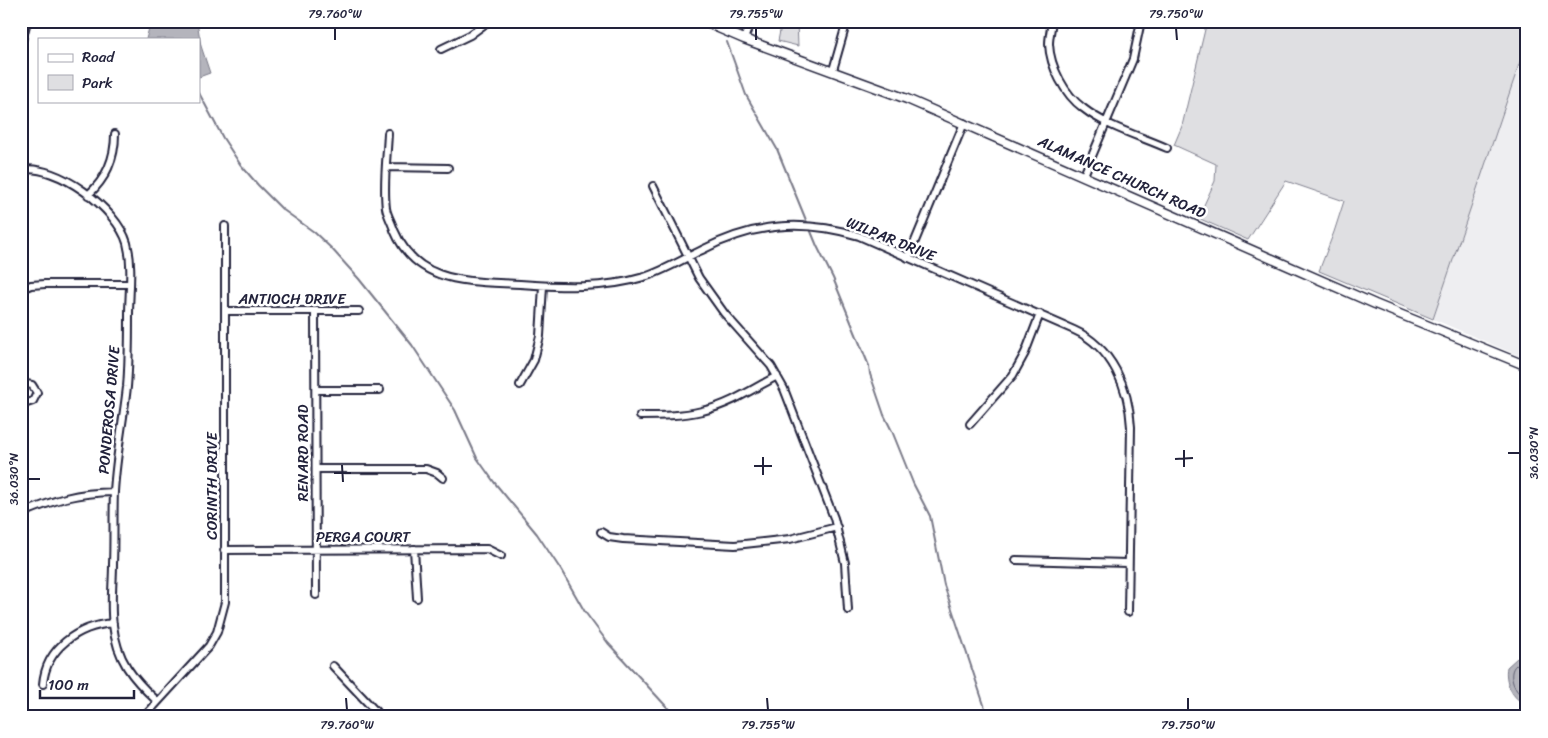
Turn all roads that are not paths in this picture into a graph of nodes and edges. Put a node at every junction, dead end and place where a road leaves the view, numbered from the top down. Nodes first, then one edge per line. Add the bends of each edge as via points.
1 (27, 21) edge
2 (488, 21) edge
3 (702, 21) edge
4 (751, 21) edge
5 (847, 21) edge
6 (1052, 21) edge
7 (1141, 21) edge
8 (744, 39) junction
9 (21, 45) edge
10 (441, 49) dead end
11 (833, 70) junction
12 (1106, 122) junction
13 (964, 123) junction
14 (388, 133) dead end
15 (114, 134) dead end
16 (1168, 148) dead end
17 (386, 166) junction
18 (448, 168) dead end
19 (21, 170) edge
20 (1084, 175) junction
21 (653, 186) dead end
22 (88, 195) junction
23 (225, 226) dead end
24 (688, 257) junction
25 (908, 258) junction
26 (129, 284) junction
27 (542, 286) junction
28 (21, 289) edge
29 (225, 311) junction
30 (315, 311) junction
31 (360, 311) dead end
32 (1040, 314) junction
33 (1527, 366) edge
34 (777, 376) junction
35 (520, 385) dead end
36 (21, 386) edge
37 (316, 390) junction
38 (380, 390) dead end
39 (21, 400) edge
40 (640, 416) dead end
41 (970, 424) dead end
42 (316, 469) junction
43 (443, 478) dead end
44 (114, 492) junction
45 (21, 514) edge
46 (836, 527) junction
47 (601, 532) dead end
48 (414, 549) junction
49 (224, 550) junction
50 (316, 550) junction
51 (501, 556) dead end
52 (1016, 560) dead end
53 (1128, 563) junction
54 (316, 595) dead end
55 (417, 598) dead end
56 (848, 610) dead end
57 (1128, 612) dead end
58 (113, 623) junction
59 (333, 666) dead end
60 (43, 684) dead end
61 (157, 701) junction
62 (144, 717) edge
63 (381, 717) edge

1 - 9 street
2 - 10 street via 470,35
3 - 8 main road, ALAMANCE CHURCH ROAD
4 - 8 street
5 - 11 street
6 - 12 street via 1050,54 1060,80 1082,108
7 - 12 street via 1133,59
8 - 11 main road, ALAMANCE CHURCH ROAD
11 - 13 main road, ALAMANCE CHURCH ROAD
12 - 16 street
12 - 20 street
13 - 20 main road, ALAMANCE CHURCH ROAD
13 - 25 street
14 - 17 street, WILPAR DRIVE
15 - 22 street via 108,171
17 - 18 street
17 - 27 street, WILPAR DRIVE via 386,210 399,241 416,261 437,274 461,280
19 - 22 street, PONDEROSA DRIVE via 44,171
20 - 33 main road, ALAMANCE CHURCH ROAD via 1374,304
21 - 24 street
22 - 26 street, PONDEROSA DRIVE via 105,210 126,242
23 - 29 street, CORINTH DRIVE
24 - 25 street, WILPAR DRIVE via 746,232 796,225 847,233
24 - 27 street, WILPAR DRIVE via 645,277 621,283
24 - 34 street via 711,296
25 - 32 street, WILPAR DRIVE
26 - 28 street via 45,284
26 - 44 street, PONDEROSA DRIVE via 127,385
27 - 35 street via 540,336 534,360
29 - 30 street, ANTIOCH DRIVE
29 - 49 street, CORINTH DRIVE
30 - 31 street, ANTIOCH DRIVE
30 - 37 street, RENARD ROAD
32 - 41 street via 1013,375
32 - 53 street, WILPAR DRIVE via 1078,331 1095,343 1112,363 1125,390 1131,427
34 - 40 street via 733,400 704,411
34 - 46 street via 806,443
36 - 39 street via 32,385 37,392 33,401
37 - 38 street
37 - 42 street, RENARD ROAD
42 - 43 street via 426,469
42 - 50 street, RENARD ROAD
44 - 45 street via 72,495
44 - 58 street, PONDEROSA DRIVE
46 - 47 street via 790,539 735,545 623,539
46 - 56 street via 844,563
48 - 50 street, PERGA COURT
48 - 51 street, PERGA COURT via 487,549
48 - 55 street
49 - 50 street, PERGA COURT
49 - 61 street, CORINTH DRIVE via 224,602 216,632 209,646
50 - 54 street, RENARD ROAD
52 - 53 street
53 - 57 street, WILPAR DRIVE
58 - 60 street via 98,624 63,644 50,659
58 - 61 street, PONDEROSA DRIVE via 119,648 132,676
59 - 63 street
61 - 62 street, CORINTH DRIVE

